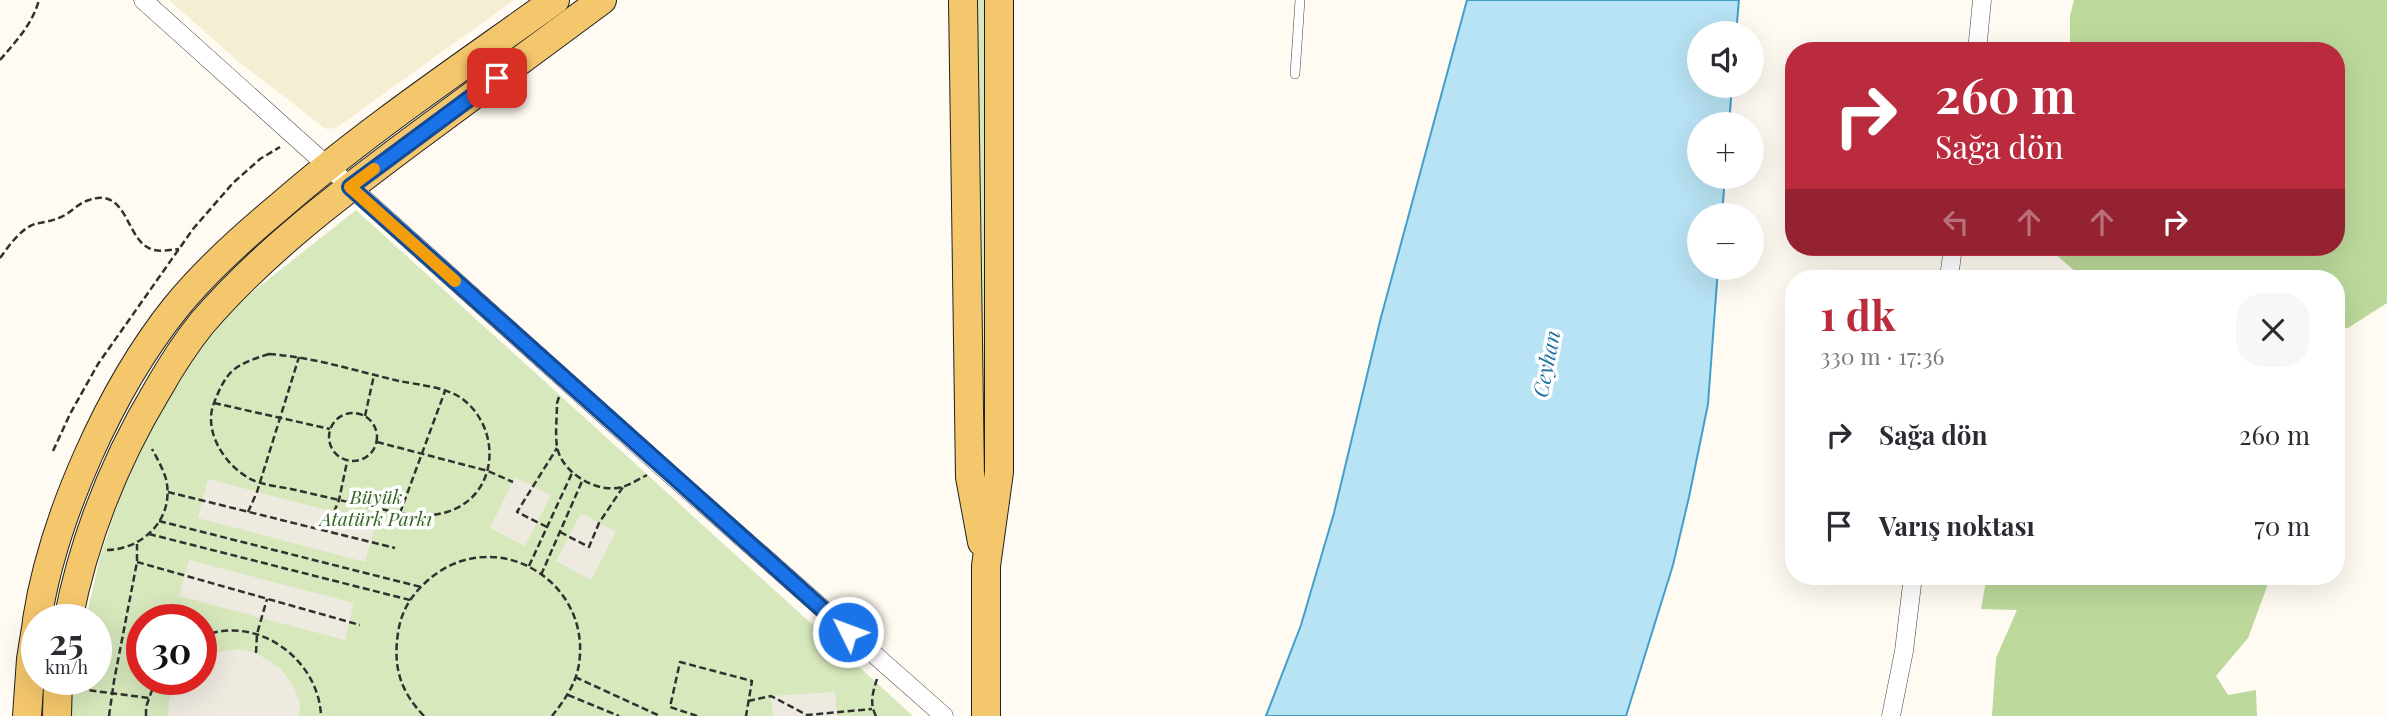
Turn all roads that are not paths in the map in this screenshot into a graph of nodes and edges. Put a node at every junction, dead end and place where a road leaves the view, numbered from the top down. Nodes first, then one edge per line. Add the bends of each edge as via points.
1 (144, 0) edge
2 (555, 0) edge
3 (602, 0) edge
4 (963, 0) edge
5 (999, 0) edge
6 (1300, 0) edge
7 (1982, 0) edge
8 (1978, 42) edge
9 (1296, 74) dead end
10 (327, 165) junction
11 (350, 187) junction
12 (986, 566) junction
13 (1912, 585) edge
14 (41, 604) edge
15 (72, 604) edge
16 (28, 695) edge
17 (58, 695) edge
18 (27, 716) edge
19 (57, 716) edge
20 (944, 716) edge
21 (986, 716) edge
22 (1891, 716) edge

1 - 10 street
2 - 10 main road
3 - 11 main road
4 - 12 main road via 970,477
5 - 12 main road via 999,472
6 - 9 lane
7 - 8 street
10 - 11 street
10 - 14 main road via 215,265 176,307 147,349 115,402 72,494
11 - 15 main road via 237,284 169,369 118,462 81,563
11 - 20 street
12 - 21 main road
13 - 22 street via 1905,651
16 - 18 main road
17 - 19 main road

